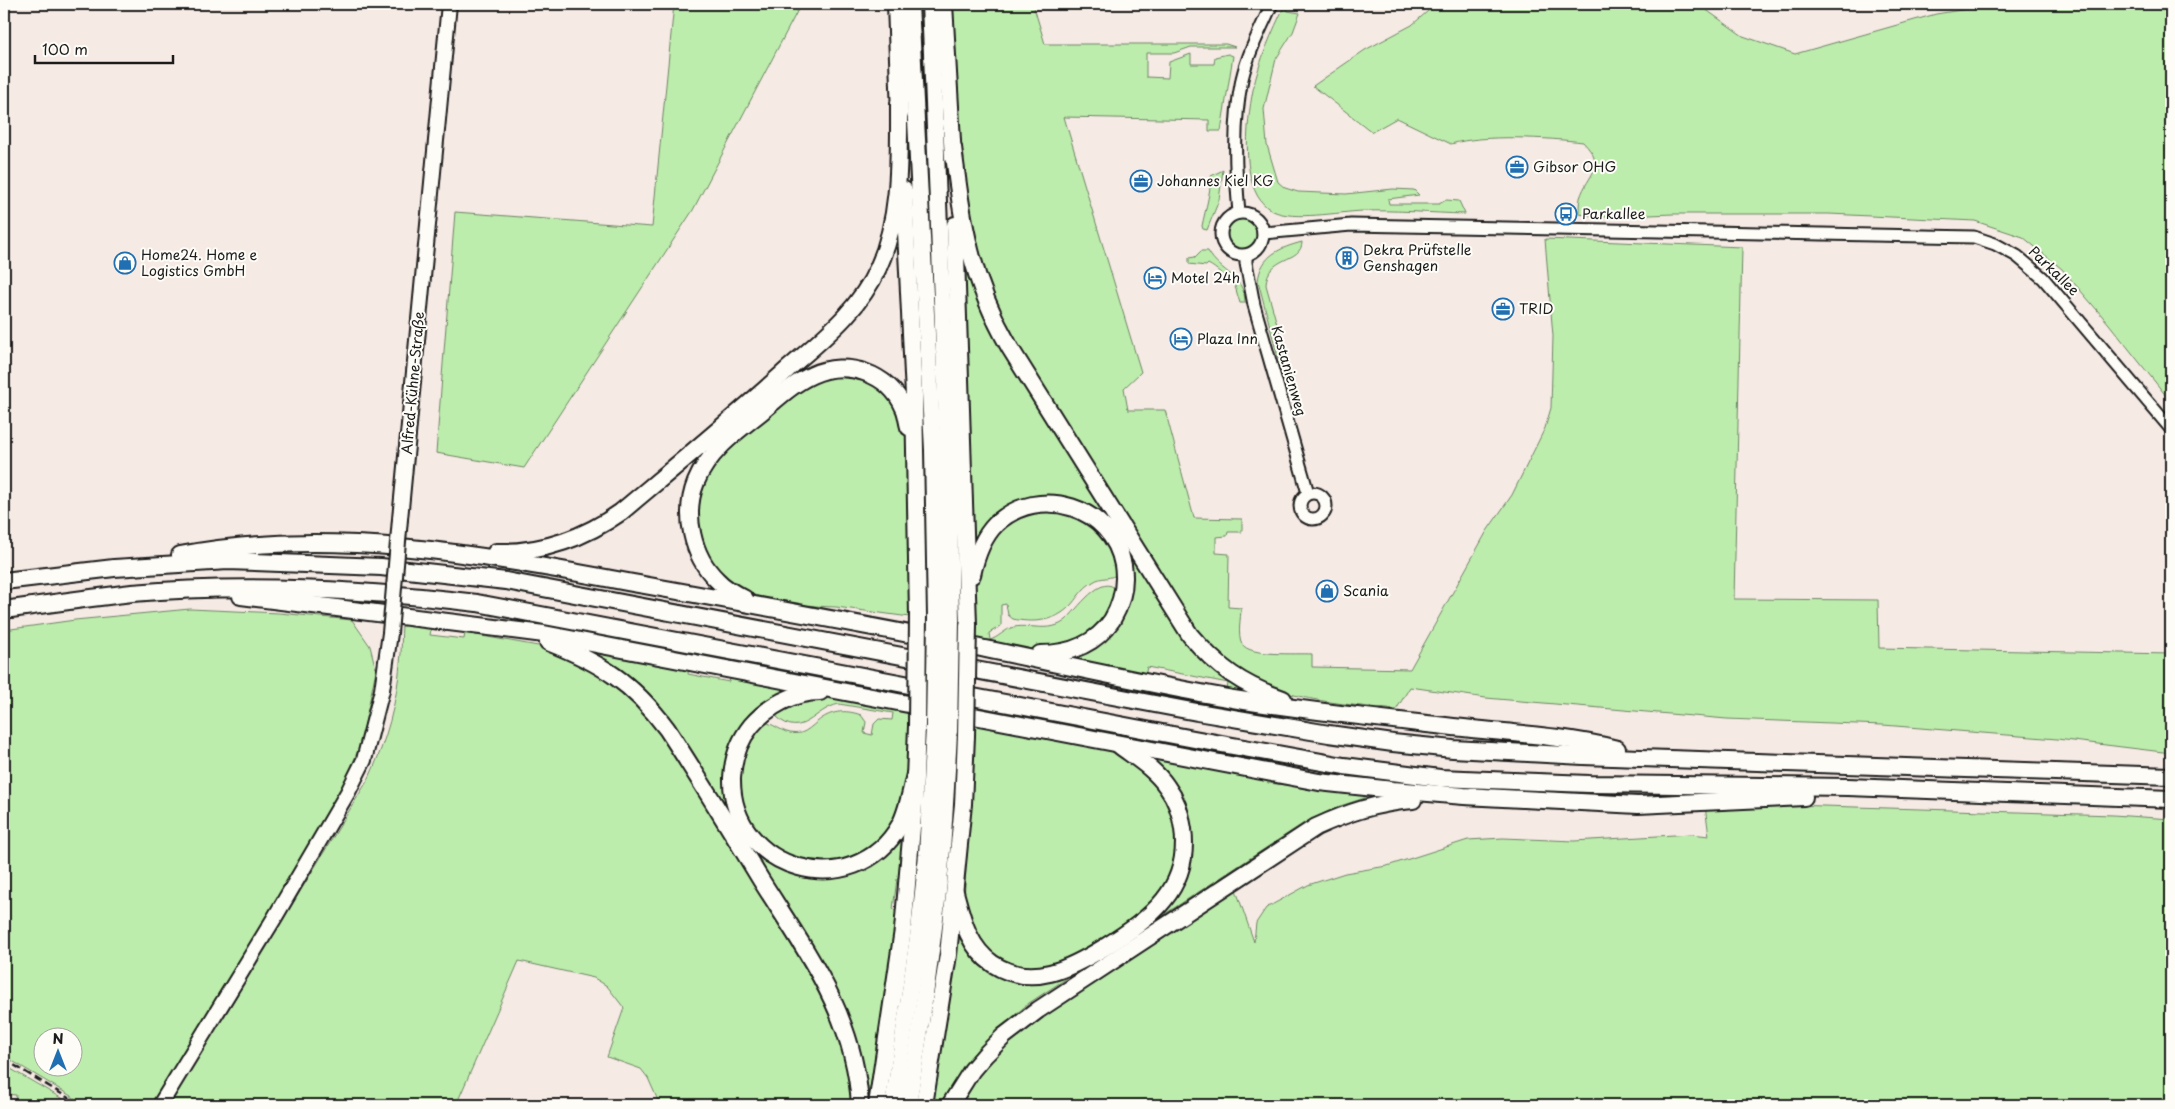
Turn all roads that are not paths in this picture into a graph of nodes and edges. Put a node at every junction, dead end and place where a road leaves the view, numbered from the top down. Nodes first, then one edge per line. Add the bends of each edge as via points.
1 (449, 4) edge
2 (896, 4) edge
3 (910, 4) edge
4 (930, 4) edge
5 (944, 4) edge
6 (1272, 4) edge
7 (899, 104) junction
8 (953, 147) junction
9 (1239, 213) junction
10 (1263, 234) junction
11 (1246, 256) junction
12 (2171, 429) edge
13 (916, 472) junction
14 (1308, 493) dead end
15 (438, 550) junction
16 (114, 568) junction
17 (4, 581) edge
18 (206, 590) junction
19 (967, 602) junction
20 (4, 610) edge
21 (783, 610) junction
22 (944, 620) junction
23 (515, 630) junction
24 (959, 643) junction
25 (910, 704) junction
26 (1326, 712) junction
27 (942, 731) junction
28 (1115, 743) junction
29 (1646, 758) junction
30 (915, 774) junction
31 (2171, 776) edge
32 (1848, 787) junction
33 (1464, 796) junction
34 (2171, 799) edge
35 (955, 892) junction
36 (160, 1105) edge
37 (860, 1105) edge
38 (876, 1105) edge
39 (893, 1105) edge
40 (908, 1105) edge
41 (924, 1105) edge
42 (950, 1105) edge

1 - 36 main road, Alfred-Kühne-Straße, bridge via 390,633 382,690 364,760 280,908
2 - 7 highway
3 - 22 highway
4 - 22 highway via 948,449
5 - 8 highway
6 - 9 street via 1256,38 1241,87 1236,150
7 - 13 highway
7 - 15 highway via 899,158 894,206 884,252 856,305 826,335 702,444 604,524 563,543 527,550
8 - 19 highway
8 - 26 highway via 963,225 981,288 997,324 1190,635 1206,654 1257,690
9 - 10 street via 1253,216 1262,227
9 - 11 street via 1223,224 1220,238 1226,250
10 - 11 street via 1259,248
10 - 12 street, Parkallee via 1351,225 1974,237 2017,256 2043,278
11 - 14 street, Kastanienweg via 1254,305
13 - 21 highway via 905,409 894,392 880,379 863,371 848,369 813,374 792,387 720,446 696,482 691,517 695,544 707,568 729,591
13 - 30 highway, bridge
15 - 16 highway via 348,543 279,543 218,548
15 - 21 highway
16 - 17 highway
16 - 29 highway via 268,561 433,571 506,581 1329,734 1453,749
18 - 20 highway via 133,593
18 - 23 highway via 278,602
18 - 32 highway via 348,590 477,603 1194,739 1344,766 1440,778 1589,784
19 - 24 highway via 978,552 985,539 996,524 1033,505 1068,505 1098,521 1116,543 1121,556 1124,570 1121,601 1101,634 1085,645 1067,651 1035,654
19 - 35 highway, bridge via 966,736
21 - 24 highway
22 - 27 highway, bridge
23 - 25 highway
23 - 37 highway via 596,662 629,686 656,713 835,1002 857,1070
24 - 26 highway via 1234,699
25 - 28 highway
25 - 30 highway via 817,692 792,697 774,706 756,720 740,744 734,764 733,796 742,823 758,845 784,863 808,870 844,868 874,854 892,836 904,815
26 - 29 highway via 1576,741
27 - 39 highway via 919,930
27 - 40 highway via 942,851 924,1011
28 - 33 highway via 1319,782
28 - 35 highway via 1158,776 1168,788 1178,810 1184,836 1178,876 1167,896 1138,926 1083,961 1051,974 1021,975 1005,970 984,956 971,939
29 - 31 highway
30 - 38 highway via 903,930
32 - 33 highway via 1829,796 1638,804
32 - 34 highway
33 - 42 highway via 1370,806 1316,827 1038,1010 985,1055
35 - 41 highway

